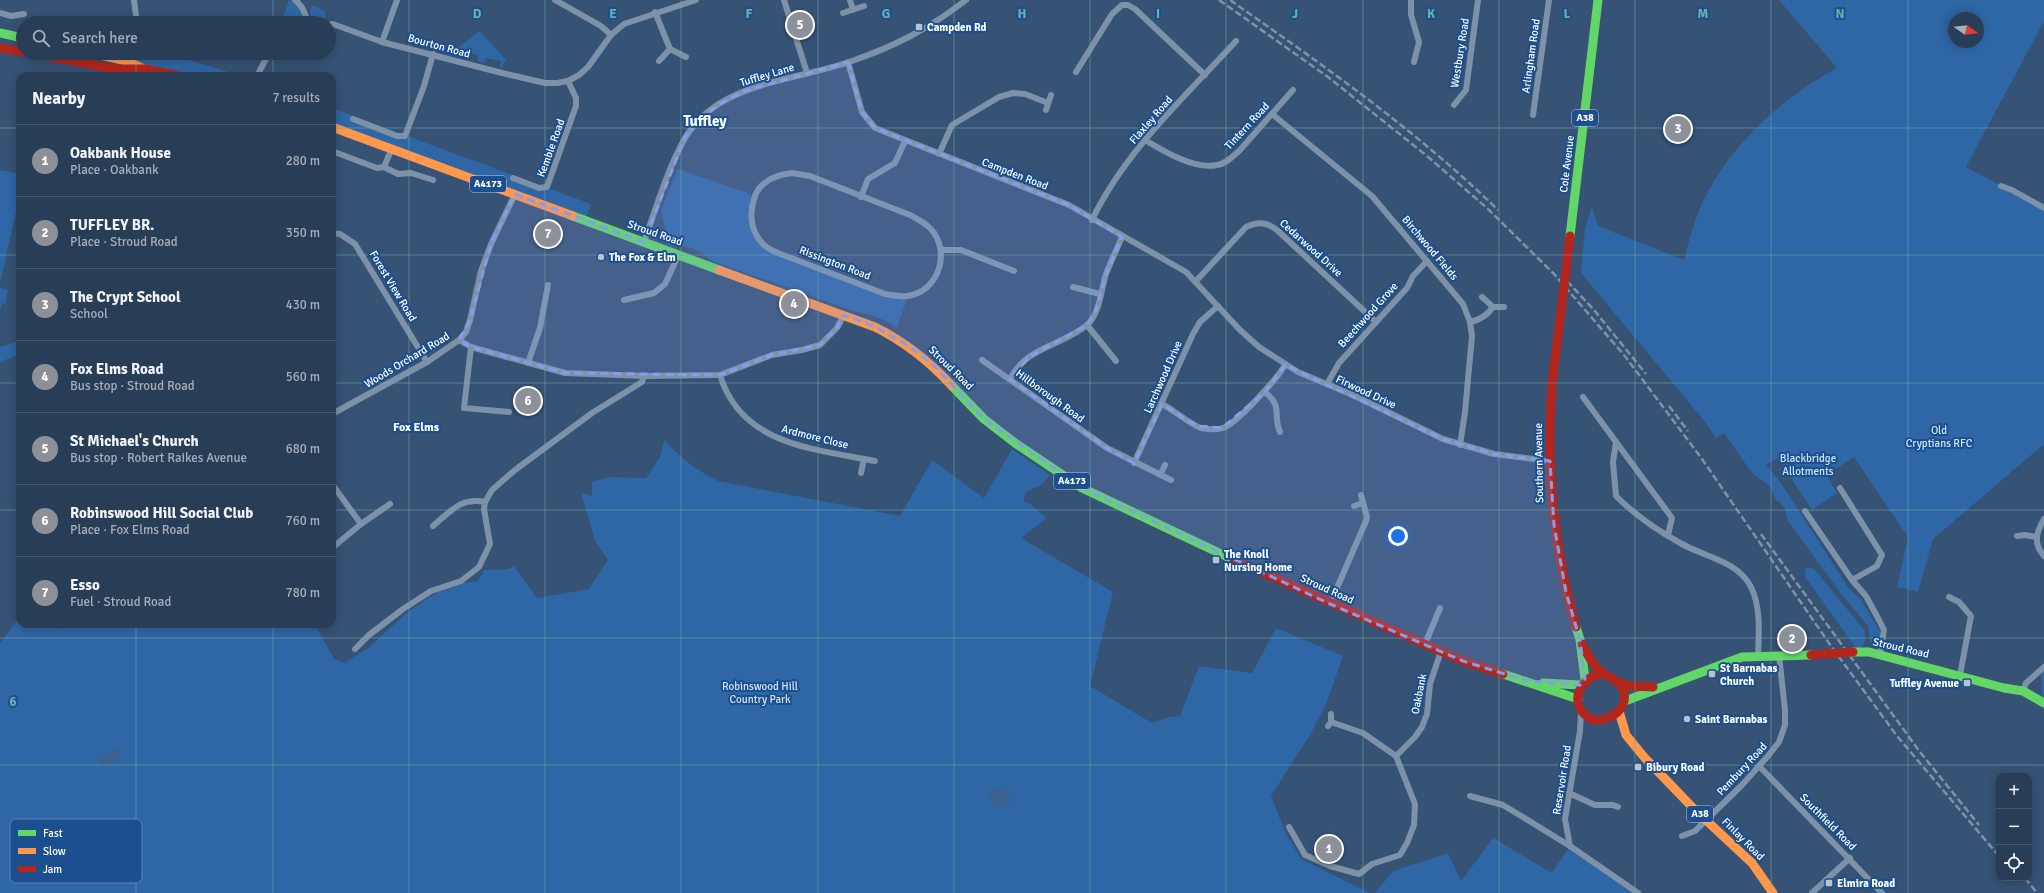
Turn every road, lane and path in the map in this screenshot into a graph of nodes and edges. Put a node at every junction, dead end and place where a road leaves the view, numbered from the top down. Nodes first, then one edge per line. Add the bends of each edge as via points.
1 (134, 0) edge
2 (295, 0) edge
3 (397, 0) edge
4 (555, 0) edge
5 (696, 0) edge
6 (784, 0) edge
7 (850, 0) edge
8 (966, 0) edge
9 (1411, 0) edge
10 (1478, 0) edge
11 (1549, 0) edge
12 (1598, 0) edge
13 (683, 2) edge
14 (864, 6) dead end
15 (854, 10) junction
16 (655, 12) junction
17 (0, 13) edge
18 (842, 13) dead end
19 (24, 14) dead end
20 (136, 16) edge
21 (306, 16) edge
22 (336, 27) edge
23 (0, 34) edge
24 (611, 35) junction
25 (16, 37) edge
26 (1236, 41) dead end
27 (382, 42) junction
28 (0, 48) edge
29 (670, 49) junction
30 (16, 51) edge
31 (433, 54) junction
32 (686, 57) dead end
33 (67, 60) edge
34 (122, 60) edge
35 (265, 60) edge
36 (659, 61) dead end
37 (848, 62) junction
38 (1414, 62) dead end
39 (145, 69) junction
40 (160, 72) edge
41 (259, 72) edge
42 (1076, 72) dead end
43 (807, 73) junction
44 (1205, 75) junction
45 (568, 81) junction
46 (1293, 90) dead end
47 (1051, 95) dead end
48 (1048, 103) junction
49 (1454, 105) dead end
50 (1046, 110) dead end
51 (1272, 114) junction
52 (1533, 115) dead end
53 (353, 119) dead end
54 (336, 128) edge
55 (1145, 140) junction
56 (905, 141) junction
57 (392, 148) junction
58 (336, 153) edge
59 (939, 154) junction
60 (384, 167) junction
61 (513, 178) dead end
62 (433, 180) dead end
63 (2001, 186) dead end
64 (515, 194) junction
65 (861, 197) junction
66 (2044, 208) edge
67 (1092, 220) junction
68 (336, 234) edge
69 (1122, 237) junction
70 (644, 242) junction
71 (941, 250) junction
72 (679, 254) junction
73 (1427, 261) junction
74 (1014, 271) dead end
75 (1196, 281) junction
76 (1564, 283) joint
77 (548, 285) dead end
78 (1073, 287) dead end
79 (1202, 289) joint
80 (1100, 294) junction
81 (1482, 297) dead end
82 (631, 305) dead end
83 (1218, 306) junction
84 (1493, 307) junction
85 (1504, 307) dead end
86 (844, 315) junction
87 (1376, 322) junction
88 (1470, 322) junction
89 (1087, 325) junction
90 (459, 340) junction
91 (470, 347) junction
92 (982, 360) dead end
93 (1116, 361) dead end
94 (427, 362) junction
95 (528, 363) junction
96 (1285, 365) junction
97 (720, 375) junction
98 (644, 376) junction
99 (1010, 379) junction
100 (1327, 384) junction
101 (1265, 392) junction
102 (1583, 397) dead end
103 (1162, 404) junction
104 (336, 412) edge
105 (509, 412) dead end
106 (1278, 430) dead end
107 (1616, 442) junction
108 (1460, 445) junction
109 (864, 459) junction
110 (875, 461) dead end
111 (1550, 461) junction
112 (1134, 463) junction
113 (1165, 465) dead end
114 (862, 473) dead end
115 (1160, 475) junction
116 (1171, 480) dead end
117 (1840, 488) dead end
118 (336, 490) edge
119 (1361, 495) dead end
120 (485, 502) junction
121 (1363, 503) junction
122 (390, 504) dead end
123 (1354, 506) dead end
124 (1805, 512) dead end
125 (2044, 519) edge
126 (361, 524) junction
127 (433, 526) dead end
128 (1668, 536) junction
129 (2017, 536) dead end
130 (2036, 537) junction
131 (336, 545) edge
132 (2044, 556) edge
133 (1852, 580) junction
134 (1949, 597) dead end
135 (1330, 604) junction
136 (1440, 608) dead end
137 (1580, 640) junction
138 (1425, 644) junction
139 (355, 649) dead end
140 (1441, 651) junction
141 (1880, 654) junction
142 (1779, 655) junction
143 (1758, 656) junction
144 (2044, 667) edge
145 (1602, 673) junction
146 (1960, 675) junction
147 (1527, 681) junction
148 (1583, 682) junction
149 (1617, 682) junction
150 (1656, 688) junction
151 (2023, 691) junction
152 (1578, 699) junction
153 (1625, 701) junction
154 (2044, 703) edge
155 (1581, 710) junction
156 (1620, 711) junction
157 (1331, 714) dead end
158 (1592, 720) junction
159 (1607, 720) junction
160 (1580, 732) junction
161 (1626, 735) junction
162 (1396, 756) junction
163 (1759, 766) junction
164 (1569, 793) junction
165 (1470, 796) dead end
166 (1618, 807) dead end
167 (1707, 820) junction
168 (1289, 827) dead end
169 (1682, 836) dead end
170 (1570, 846) junction
171 (1850, 858) junction
172 (1638, 893) edge
173 (1773, 893) edge
174 (1812, 893) edge
175 (1882, 893) edge

1 - 20 street
2 - 21 street
3 - 27 street
4 - 24 street via 601,26
5 - 13 street
6 - 43 street
7 - 15 street
8 - 37 street, Tuffley Lane via 939,21 913,36
9 - 38 street via 1411,15 1419,42
10 - 49 street, Westbury Road via 1466,90
11 - 52 street, Arlingham Road
12 - 76 main road, Cole Avenue / A38, bridge
13 - 16 street
14 - 15 street
15 - 18 street
16 - 24 street via 624,24
16 - 29 street
17 - 19 street via 11,16
22 - 27 street, Bourton Road
23 - 25 main road
24 - 45 street via 588,67
26 - 44 street, Flaxley Road
27 - 31 street, Bourton Road
28 - 30 main road
29 - 32 street
29 - 36 street
31 - 45 street, Bourton Road via 545,83
31 - 53 street via 405,136 397,136
33 - 39 main road via 115,69
34 - 39 main road
35 - 41 street
37 - 43 street, Tuffley Lane
37 - 56 street, Campden Road via 866,118 875,128
39 - 40 main road
42 - 44 street via 1112,14 1122,5 1128,5
43 - 70 street, Tuffley Lane via 745,91 721,103 701,118 682,144
44 - 55 street, Flaxley Road
45 - 61 street, Kemble Road via 576,98 576,106 547,187 539,188
46 - 51 street, Tintern Road
47 - 48 street
48 - 50 street
48 - 59 street via 1025,94 1013,93 999,97 952,125
51 - 55 street, Tintern Road via 1240,150 1218,165 1208,166 1166,153
51 - 73 street, Birchwood Fields via 1372,196
54 - 57 main road, Stroud Road / A4173
55 - 67 street, Flaxley Road via 1105,196
56 - 59 street, Campden Road
56 - 65 street via 895,163 868,179
57 - 60 street
57 - 64 main road, Stroud Road / A4173
58 - 60 street via 377,168
59 - 67 street, Campden Road via 1068,205
60 - 62 street via 398,174 411,173
63 - 66 street
64 - 70 main road, Stroud Road / A4173
64 - 90 street, Woods Orchard Road via 491,244 481,271 470,320 466,332
65 - 71 street, Rissington Road via 923,222 932,229
65 - 71 street, Rissington Road via 801,173 779,174 770,178 755,196 750,215 752,226 764,245 772,250 885,294 897,296 908,296 927,287 939,270
67 - 69 street, Campden Road
68 - 94 street, Forest View Road via 355,244
69 - 75 street, Campden Road via 1173,263
69 - 80 street
70 - 72 main road, Stroud Road / A4173
71 - 74 street via 961,250
72 - 82 street via 664,284 654,293 627,299
72 - 86 main road, Stroud Road / A4173
73 - 87 street, Beechwood Grove
73 - 88 street, Birchwood Fields via 1463,304
75 - 79 street, Campden Road
75 - 87 street, Cedarwood Drive via 1246,227 1256,222 1267,223
76 - 111 main road, Southern Avenue / A38, bridge via 1551,400
77 - 95 street via 540,328
78 - 80 street
79 - 83 street, Firwood Drive
80 - 89 street via 1096,310
81 - 84 street
83 - 96 street, Firwood Drive via 1245,334
83 - 103 street, Larchwood Drive via 1200,322 1193,334
84 - 85 street
84 - 88 street via 1480,320
86 - 97 street via 837,328 820,344 772,355
86 - 135 main road, Stroud Road / A4173 via 875,327 907,345 931,363 984,419 1082,488
87 - 100 street, Beechwood Grove via 1339,363
88 - 108 street, Birchwood Fields via 1471,346
89 - 93 street
89 - 99 street via 1028,356
90 - 91 street
90 - 94 street, Woods Orchard Road
91 - 95 street
91 - 105 street via 464,408
92 - 99 street, Hillborough Road
94 - 104 street, Woods Orchard Road
95 - 98 street via 565,373
96 - 100 street, Firwood Drive via 1304,376
96 - 101 street
97 - 98 street
97 - 109 street, Ardmore Close via 729,398 743,416 775,438
98 - 120 street via 642,382 592,413 515,470 492,490
99 - 112 street, Hillborough Road via 1107,448
100 - 108 street, Firwood Drive via 1424,431
101 - 103 street via 1232,422 1221,428 1197,426
101 - 106 street via 1276,404
102 - 107 street
103 - 112 street, Larchwood Drive
107 - 128 street via 1672,518
107 - 128 street via 1613,462 1616,496 1650,525
108 - 111 street, Firwood Drive via 1508,456
109 - 110 street, Ardmore Close
109 - 114 street
111 - 137 main road, Southern Avenue / A38 via 1554,525 1566,592
112 - 115 street
113 - 115 street
115 - 116 street
117 - 133 street via 1882,555 1877,566
118 - 126 street
119 - 121 street
120 - 127 street via 470,500 461,503
120 - 139 street via 490,544 479,567 461,581 432,591 403,609
121 - 123 street
121 - 135 street via 1366,522
122 - 126 street
124 - 133 street
125 - 130 street
126 - 131 street
128 - 143 street via 1722,561 1739,572 1751,586 1758,614
129 - 130 street
130 - 132 street via 2037,545
133 - 141 street via 1866,596 1884,630
134 - 146 street via 1959,602 1971,616
135 - 138 main road, Stroud Road / A4173
136 - 138 street
137 - 145 main road, A38
137 - 148 main road, A38
138 - 140 main road, Stroud Road / A4173
140 - 147 main road, Stroud Road / A4173 via 1463,661
140 - 162 street, Oakbank via 1430,684 1427,714 1422,727 1416,737
141 - 142 main road, Stroud Road, bridge via 1853,652
141 - 146 main road, Stroud Road
142 - 143 main road, Stroud Road
142 - 163 street, Pembury Road via 1785,725 1775,748
143 - 150 main road, Stroud Road via 1735,659 1673,684
144 - 151 street via 2026,683
145 - 148 main road via 1590,676
145 - 149 main road, A38
146 - 151 main road, Stroud Road
147 - 148 main road, A4173
147 - 152 main road, A4173
148 - 152 main road, A38
149 - 150 main road, Stroud Road
149 - 153 main road via 1624,692
150 - 153 main road, Stroud Road
151 - 154 main road, Stroud Road
152 - 155 main road, A38
153 - 156 main road
155 - 158 main road
155 - 160 street, Reservoir Road
156 - 159 main road
156 - 161 main road, Finlay Road / A38
157 - 162 street via 1330,724 1362,733
158 - 159 main road
158 - 160 street, Reservoir Road
159 - 161 main road, Finlay Road / A38
160 - 164 street, Reservoir Road
161 - 167 main road, Finlay Road / A38 via 1657,773
162 - 168 street via 1415,804 1414,825 1408,843 1400,855 1372,864 1359,874 1330,866 1305,855
163 - 167 street, Pembury Road
163 - 171 street, Southfield Road
164 - 166 street via 1595,805
164 - 170 street, Reservoir Road via 1565,819
165 - 170 street via 1503,805
167 - 169 street, Pembury Road via 1695,832
167 - 173 main road, Finlay Road / A38 via 1752,863
170 - 172 street
171 - 174 street
171 - 175 street, Southfield Road

